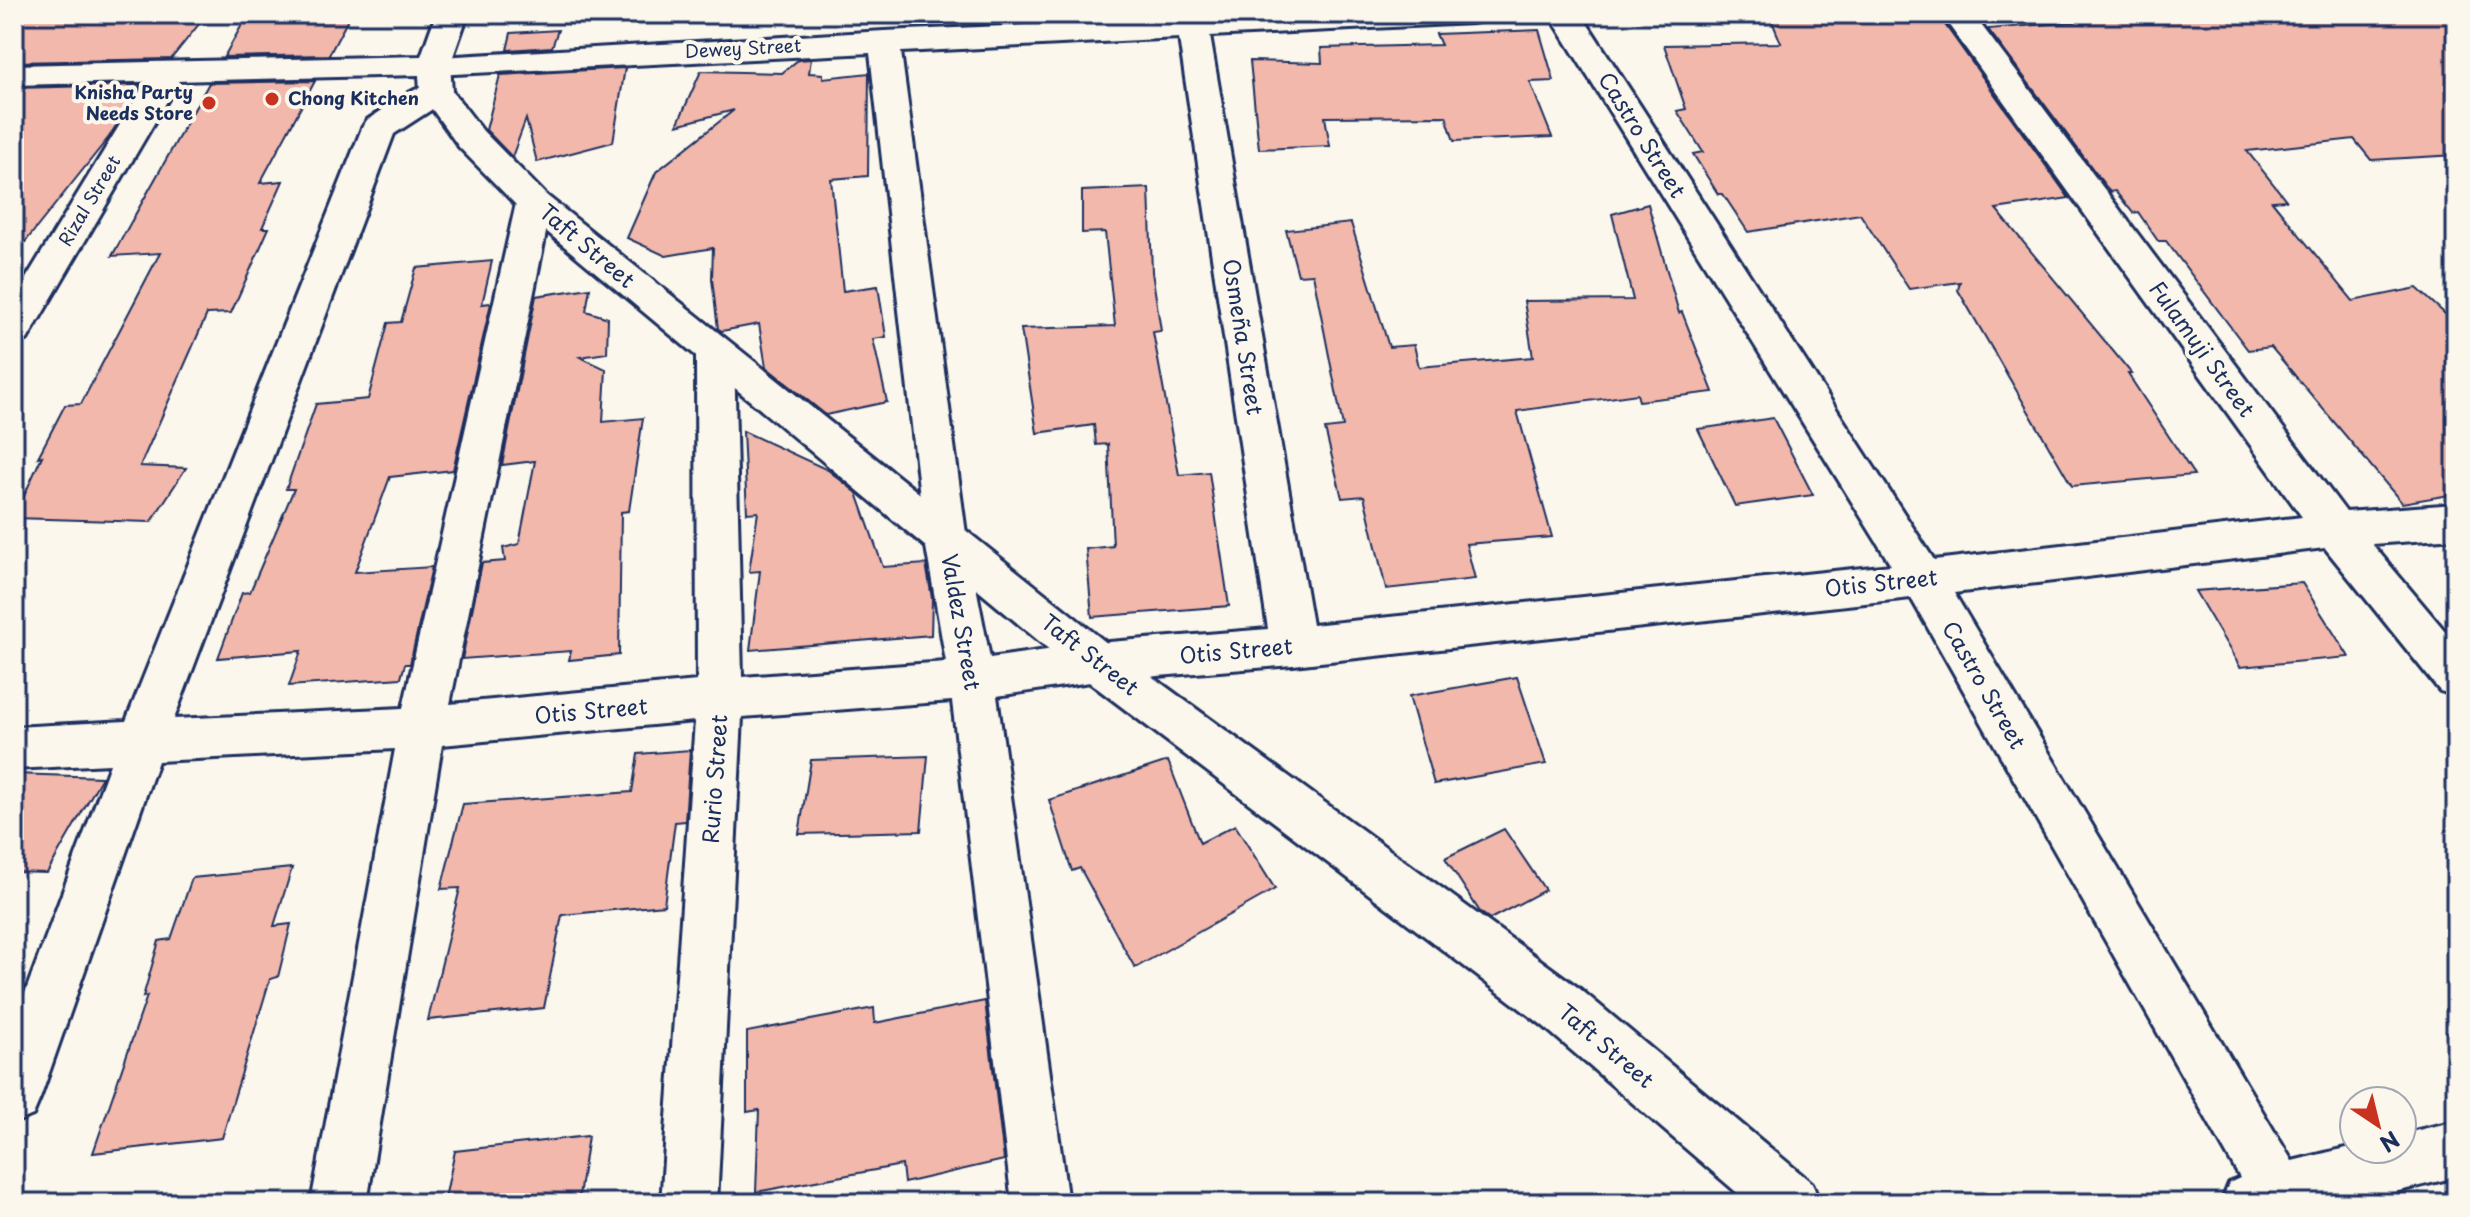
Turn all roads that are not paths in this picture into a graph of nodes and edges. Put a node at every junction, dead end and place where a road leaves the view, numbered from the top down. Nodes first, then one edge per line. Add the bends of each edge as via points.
1 (452, 14) edge
2 (1472, 14) edge
3 (1565, 14) edge
4 (1957, 14) edge
5 (1193, 27) junction
6 (884, 41) junction
7 (168, 72) junction
8 (14, 75) edge
9 (435, 79) junction
10 (534, 203) junction
11 (14, 330) edge
12 (715, 354) junction
13 (2456, 521) edge
14 (2335, 530) junction
15 (946, 541) junction
16 (1923, 579) junction
17 (1293, 646) junction
18 (1097, 662) junction
19 (2456, 677) edge
20 (972, 680) junction
21 (720, 699) junction
22 (422, 727) junction
23 (142, 741) junction
24 (14, 748) edge
25 (14, 1096) edge
26 (2456, 1149) edge
27 (2271, 1199) edge
28 (339, 1203) edge
29 (689, 1203) edge
30 (1040, 1203) edge
31 (1792, 1203) edge

1 - 9 street
2 - 5 street, Dewey Street
3 - 16 street, Castro Street
4 - 14 street, Fulamuji Street
5 - 6 street, Dewey Street
5 - 17 street, Osmeña Street
6 - 9 street, Dewey Street
6 - 15 street, Valdez Street
7 - 8 street, Dewey Street
7 - 9 street, Dewey Street
7 - 11 street, Rizal Street
9 - 10 street, Taft Street via 471,139
9 - 23 street via 379,128
10 - 12 street, Taft Street
10 - 22 street
12 - 15 street, Taft Street
12 - 21 street, Rurio Street
13 - 14 street, Otis Street
14 - 16 street, Otis Street
14 - 19 street, Fulamuji Street
15 - 18 street, Taft Street
15 - 20 street, Valdez Street
16 - 17 street, Otis Street
16 - 27 street, Castro Street
17 - 18 street, Otis Street
18 - 20 street, Otis Street
18 - 31 street, Taft Street via 1561,1007
20 - 21 street, Otis Street
20 - 30 street, Valdez Street
21 - 22 street, Otis Street
21 - 29 street, Rurio Street
22 - 23 street, Otis Street
22 - 28 street
23 - 24 street, Otis Street
23 - 25 street
26 - 27 street

